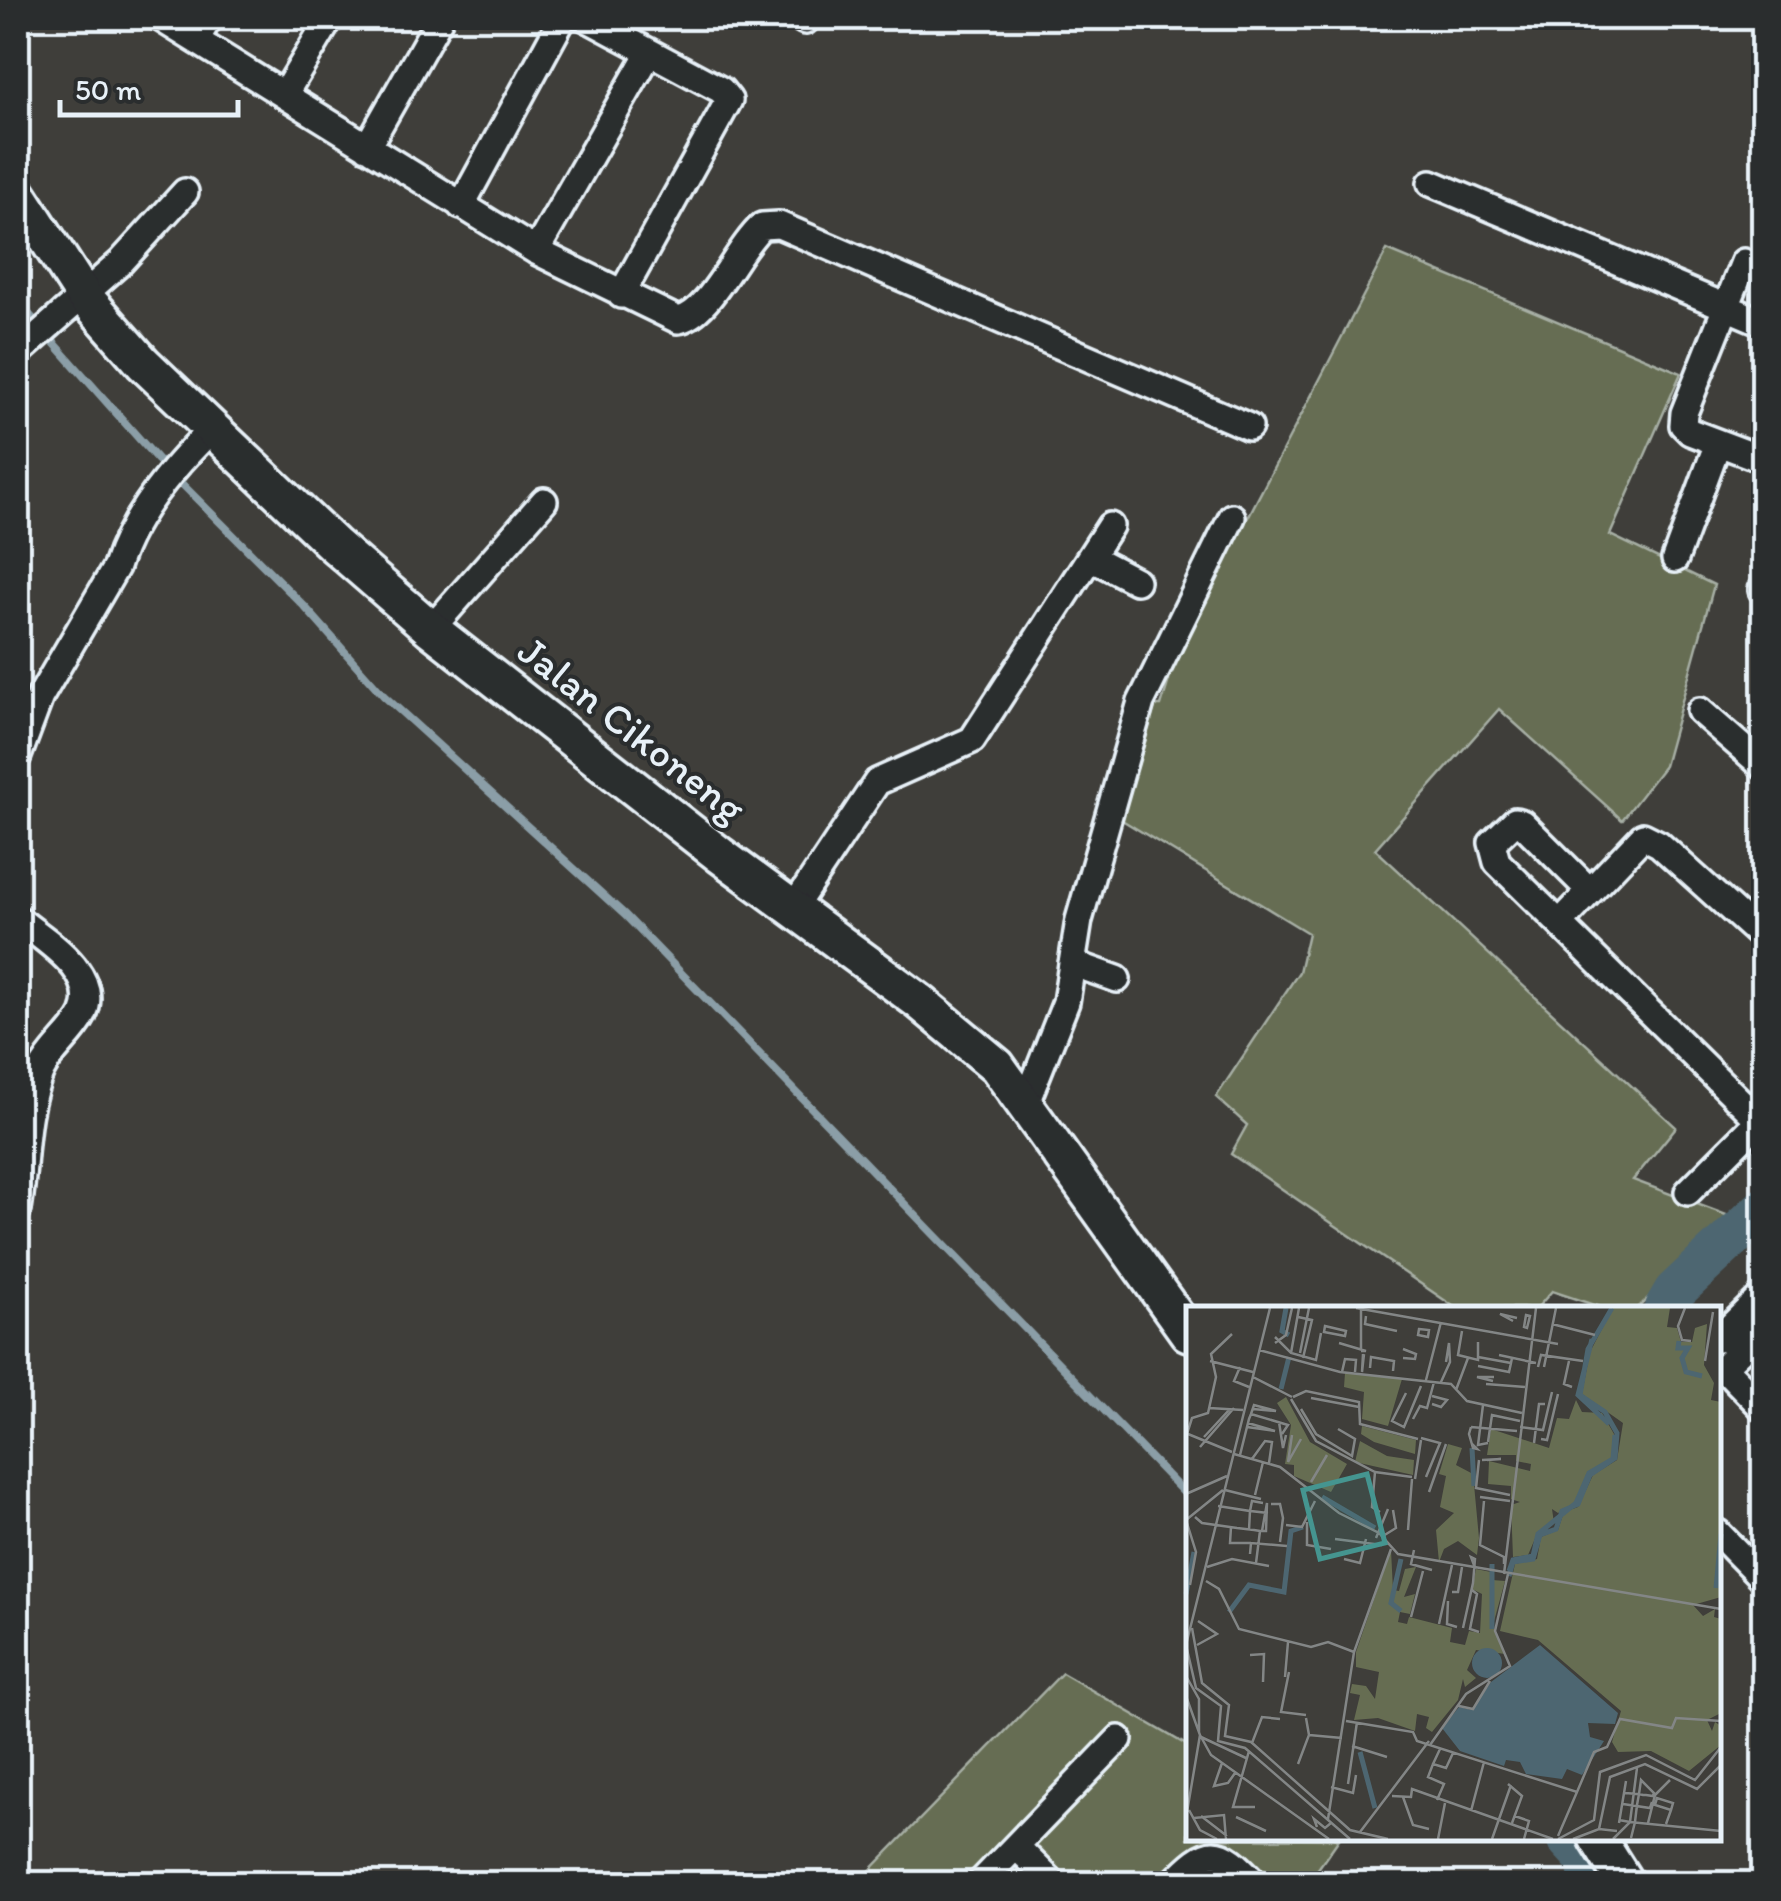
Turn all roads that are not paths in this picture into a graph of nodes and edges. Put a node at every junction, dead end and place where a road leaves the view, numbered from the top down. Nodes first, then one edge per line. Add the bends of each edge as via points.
1 (160, 18) edge
2 (330, 18) edge
3 (440, 18) edge
4 (563, 18) edge
5 (586, 18) edge
6 (202, 29) edge
7 (649, 53) junction
8 (284, 95) junction
9 (366, 147) junction
10 (1431, 183) dead end
11 (185, 192) dead end
12 (18, 194) edge
13 (461, 206) junction
14 (536, 251) junction
15 (1744, 262) dead end
16 (622, 295) junction
17 (84, 296) junction
18 (1725, 308) junction
19 (1764, 323) edge
20 (31, 340) edge
21 (1249, 427) dead end
22 (210, 431) junction
23 (1718, 442) junction
24 (1764, 460) edge
25 (544, 501) dead end
26 (1232, 517) dead end
27 (1110, 526) dead end
28 (1090, 557) junction
29 (1675, 559) dead end
30 (1136, 582) dead end
31 (432, 630) junction
32 (1700, 711) dead end
33 (18, 756) edge
34 (1764, 767) edge
35 (1588, 889) junction
36 (794, 907) junction
37 (18, 920) edge
38 (1560, 923) junction
39 (1764, 939) edge
40 (1072, 963) junction
41 (1117, 980) dead end
42 (1023, 1098) junction
43 (1761, 1118) edge
44 (1688, 1192) dead end
45 (18, 1208) edge
46 (1764, 1294) edge
47 (1186, 1330) edge
48 (1737, 1349) edge
49 (1764, 1409) edge
50 (1721, 1536) edge
51 (1764, 1580) edge
52 (1119, 1739) dead end
53 (1599, 1841) edge
54 (1016, 1846) junction
55 (979, 1884) edge
56 (1054, 1884) edge
57 (1172, 1884) edge
58 (1256, 1884) edge
59 (1626, 1884) edge

1 - 6 street
2 - 8 street
3 - 9 street
4 - 13 street
5 - 7 street
6 - 8 street
7 - 14 street
7 - 16 street via 730,100
8 - 9 street
9 - 13 street
10 - 18 street
11 - 17 street
12 - 17 street, Jalan Cikoneng
13 - 14 street
14 - 16 street
15 - 18 street
16 - 21 street via 678,320 691,318 744,242 762,226 780,225
17 - 20 street
17 - 22 street, Jalan Cikoneng
18 - 19 street
18 - 23 street via 1683,420 1690,432
22 - 31 street, Jalan Cikoneng
22 - 33 street via 167,475 40,697
23 - 24 street
23 - 29 street
25 - 31 street
26 - 40 street via 1141,702
27 - 28 street
28 - 30 street
28 - 36 street via 972,740 877,782
31 - 36 street, Jalan Cikoneng
32 - 34 street
35 - 38 street
35 - 38 street via 1522,822 1492,843 1498,862
35 - 39 street via 1636,840 1650,837
36 - 42 street, Jalan Cikoneng via 997,1066
37 - 45 street via 67,958 82,979 85,1001 84,1013 42,1068 28,1116
38 - 43 street
40 - 41 street
40 - 42 street via 1066,1002
42 - 47 street, Jalan Cikoneng
43 - 44 street
46 - 48 street
48 - 49 street
50 - 51 street
52 - 54 street
53 - 59 street
54 - 55 street
54 - 56 street
57 - 58 street via 1211,1852 1227,1855

